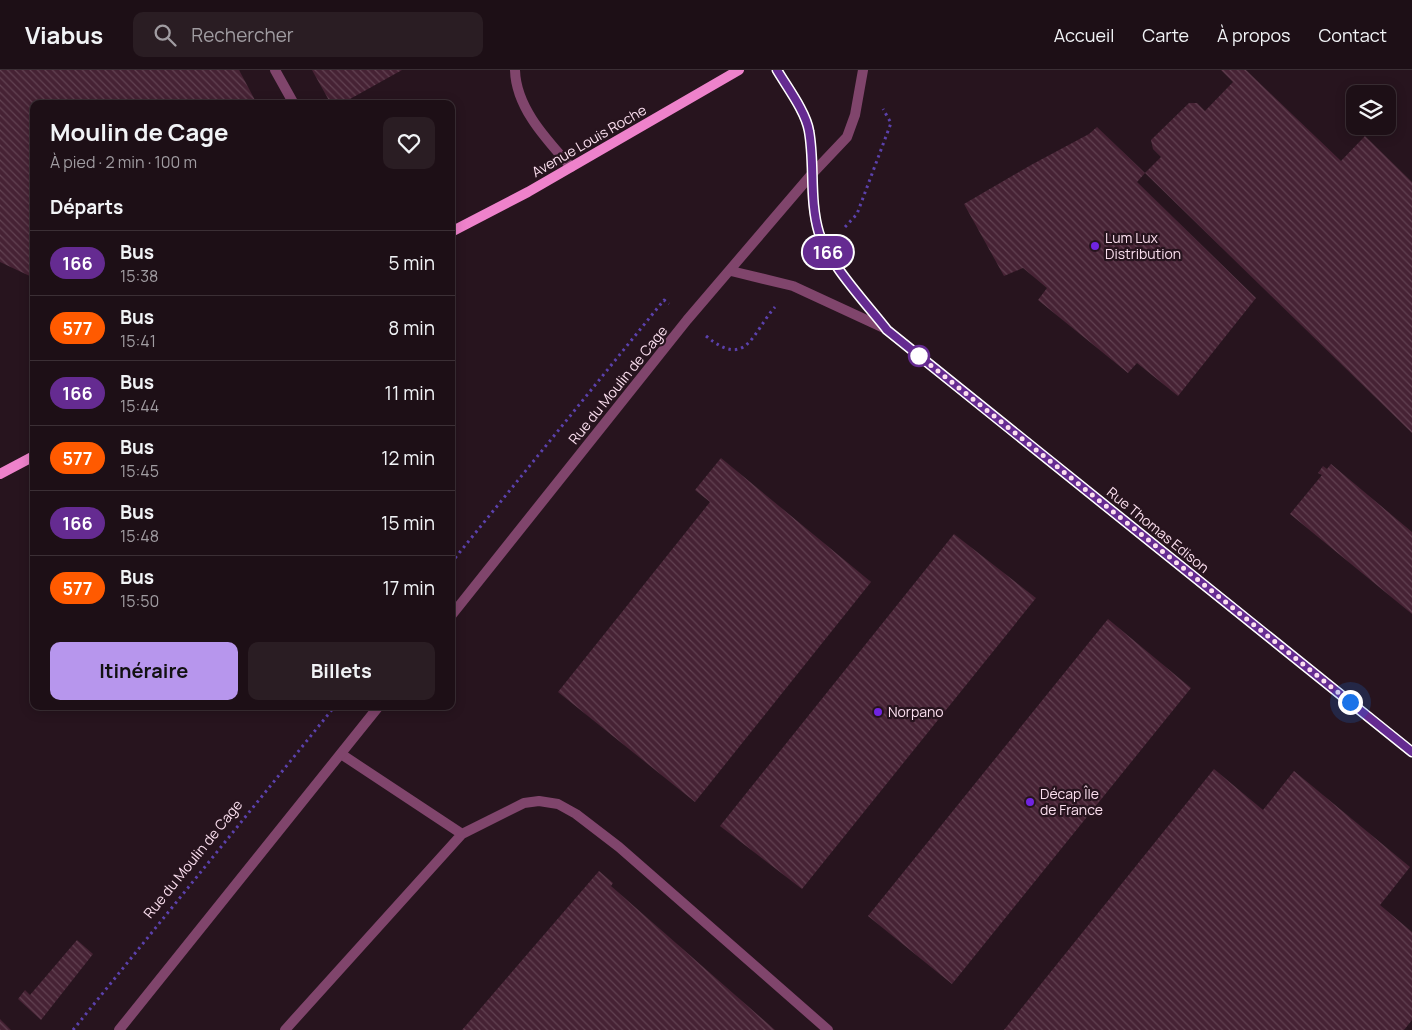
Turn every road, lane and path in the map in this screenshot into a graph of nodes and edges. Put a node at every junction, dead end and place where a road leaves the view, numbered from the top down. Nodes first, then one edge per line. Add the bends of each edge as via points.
1 (276, 70) edge
2 (516, 70) edge
3 (739, 70) edge
4 (777, 70) edge
5 (863, 70) edge
6 (861, 82) junction
7 (292, 100) edge
8 (571, 167) junction
9 (811, 174) junction
10 (844, 228) dead end
11 (455, 230) edge
12 (731, 271) junction
13 (664, 300) dead end
14 (770, 312) dead end
15 (887, 330) junction
16 (712, 340) dead end
17 (30, 458) edge
18 (0, 474) edge
19 (455, 558) edge
20 (455, 611) edge
21 (332, 710) edge
22 (376, 710) edge
23 (1412, 752) edge
24 (341, 754) junction
25 (462, 834) junction
26 (73, 1030) edge
27 (119, 1030) edge
28 (285, 1030) edge
29 (828, 1030) edge

1 - 7 street
2 - 8 street via 516,88 542,134
3 - 8 main road, Avenue Louis Roche
4 - 9 street via 809,129
5 - 6 street, Rue du Moulin de Cage
6 - 9 street, Rue du Moulin de Cage via 847,136
6 - 10 path via 891,123 857,214
8 - 11 main road, Avenue Louis Roche
9 - 12 street, Rue du Moulin de Cage
9 - 15 street, Rue Thomas Edison via 819,232 826,248
12 - 15 street, Rue Thomas Edison via 793,286
12 - 20 street, Rue du Moulin de Cage via 687,320
13 - 19 path, Rue du Moulin de Cage
14 - 16 path via 746,346 734,350 722,348
15 - 23 street, Rue Thomas Edison
17 - 18 main road
21 - 26 path, Rue du Moulin de Cage
22 - 24 street
24 - 25 street
24 - 27 street
25 - 28 street
25 - 29 street via 524,803 558,804 618,847

